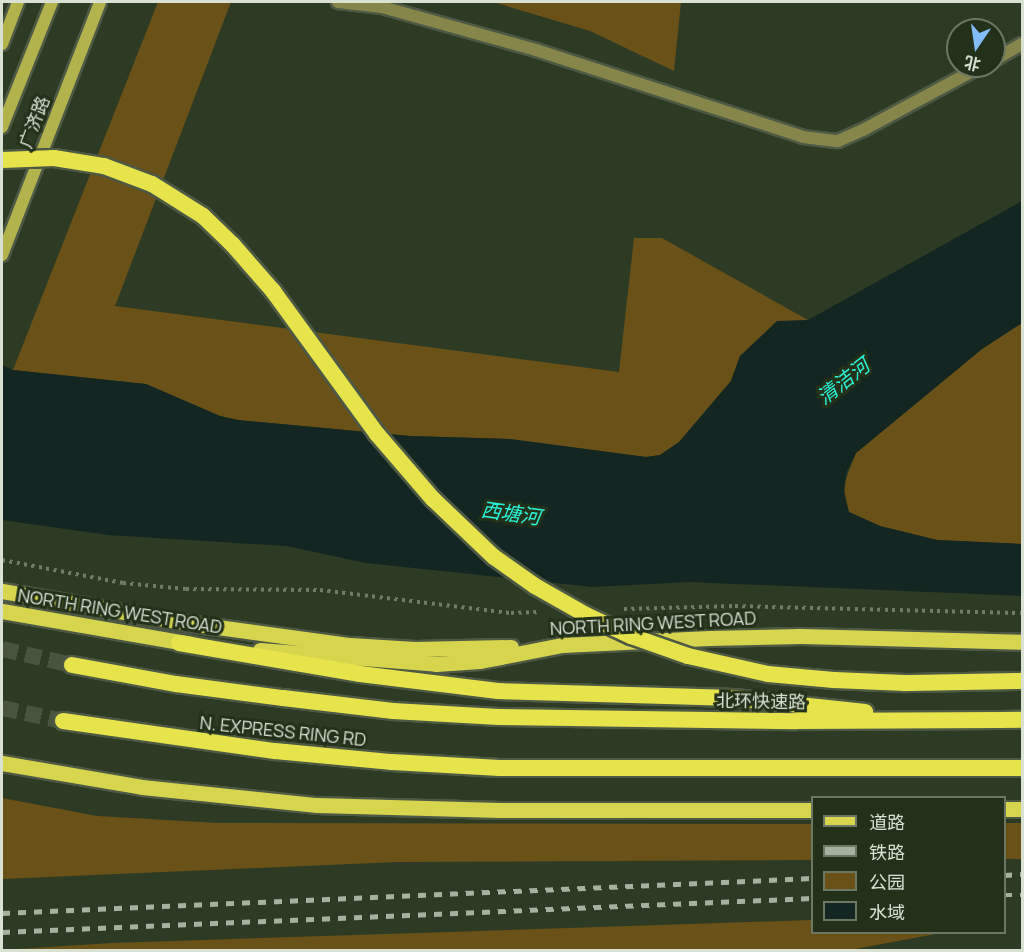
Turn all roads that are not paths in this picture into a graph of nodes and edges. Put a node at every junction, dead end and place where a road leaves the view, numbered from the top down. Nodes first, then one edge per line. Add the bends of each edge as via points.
1 (18, 2) edge
2 (52, 2) edge
3 (100, 2) edge
4 (338, 2) edge
5 (2, 44) edge
6 (1023, 44) edge
7 (1006, 53) edge
8 (960, 78) edge
9 (2, 127) edge
10 (2, 160) edge
11 (2, 255) edge
12 (2, 591) edge
13 (2, 612) edge
14 (1023, 642) edge
15 (179, 643) junction
16 (562, 645) junction
17 (72, 665) tunnel mouth
18 (1023, 681) edge
19 (1023, 720) edge
20 (63, 721) tunnel mouth
21 (946, 721) junction
22 (2, 763) edge
23 (1023, 768) edge
24 (1006, 809) edge
25 (1023, 809) edge
26 (811, 810) edge

1 - 5 main road
2 - 9 main road
3 - 11 main road, 广济路
4 - 8 street via 382,7 536,50 803,137 838,141
6 - 7 street
10 - 18 highway, bridge via 54,158 104,166 152,184 203,216 273,291 377,434 439,506 494,557 586,615 669,650 768,674 904,682
12 - 16 main road via 181,622 351,645 415,649
13 - 15 main road, NORTH RING WEST ROAD
14 - 16 main road, NORTH RING WEST ROAD via 800,636
15 - 16 main road, NORTH RING WEST ROAD via 436,664 480,661
15 - 21 highway via 360,674 498,691 734,698
17 - 21 highway, N. EXPRESS RING RD via 176,684 405,711 499,717
19 - 21 highway
20 - 23 highway, N. EXPRESS RING RD via 275,751 392,762 478,766
22 - 26 main road via 142,787 317,805 500,810
24 - 25 main road

